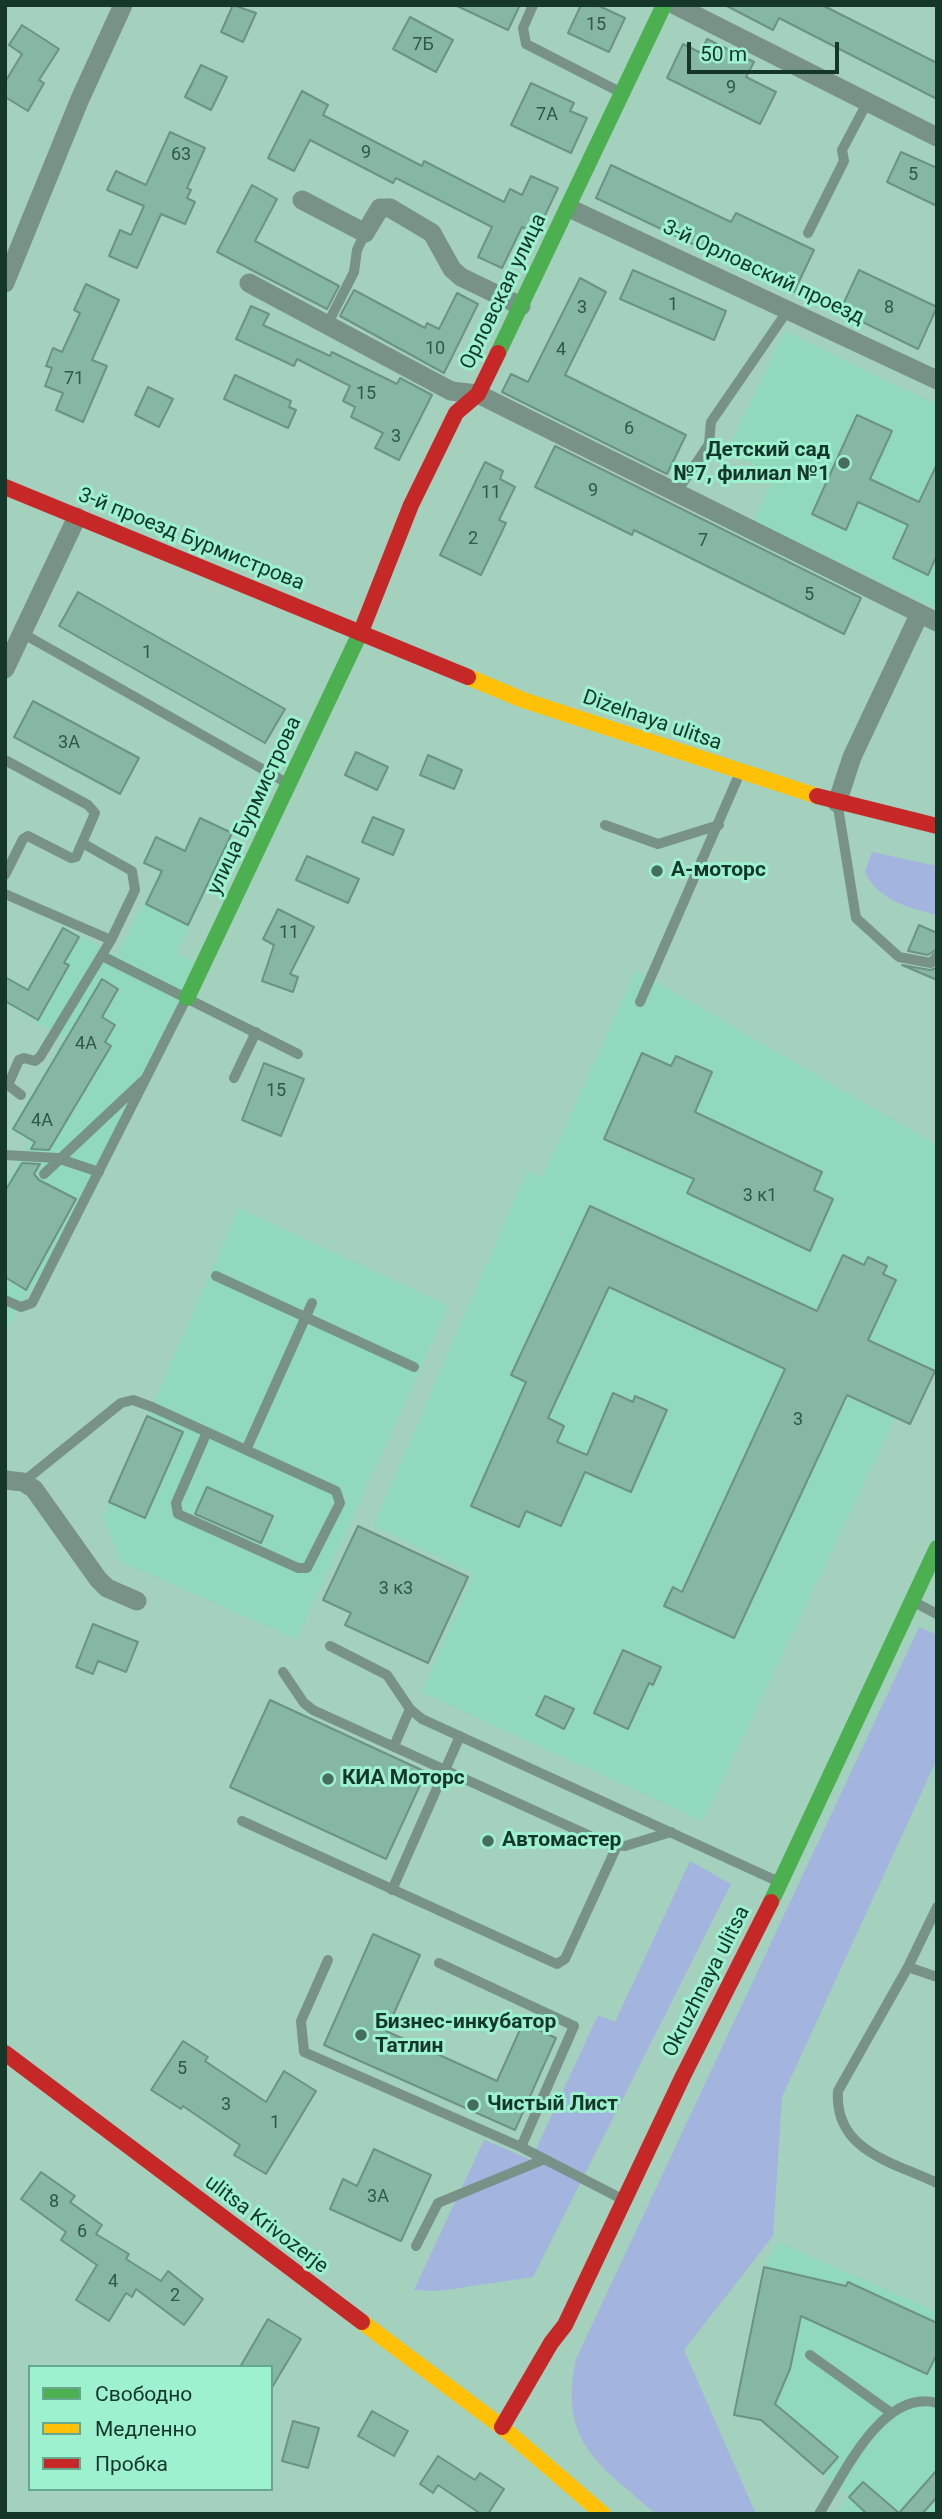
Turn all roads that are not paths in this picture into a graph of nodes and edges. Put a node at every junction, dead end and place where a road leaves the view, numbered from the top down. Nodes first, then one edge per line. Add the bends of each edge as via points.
1 (123, 5) edge
2 (533, 5) edge
3 (664, 5) edge
4 (675, 5) edge
5 (620, 92) junction
6 (867, 103) junction
7 (937, 136) edge
8 (302, 200) dead end
9 (569, 208) junction
10 (365, 233) junction
11 (808, 233) dead end
12 (5, 283) edge
13 (249, 283) dead end
14 (521, 306) junction
15 (788, 310) junction
16 (328, 323) junction
17 (937, 380) edge
18 (478, 394) junction
19 (5, 487) edge
20 (676, 493) junction
21 (76, 517) junction
22 (928, 618) edge
23 (361, 632) junction
24 (22, 634) junction
25 (5, 669) edge
26 (5, 760) edge
27 (740, 773) junction
28 (289, 784) junction
29 (837, 803) junction
30 (605, 825) dead end
31 (719, 825) junction
32 (937, 826) edge
33 (84, 844) junction
34 (5, 876) edge
35 (5, 894) edge
36 (111, 940) junction
37 (102, 956) junction
38 (937, 956) edge
39 (187, 998) junction
40 (640, 1002) dead end
41 (256, 1032) junction
42 (298, 1054) dead end
43 (148, 1077) junction
44 (234, 1079) dead end
45 (21, 1095) dead end
46 (5, 1155) edge
47 (57, 1158) junction
48 (99, 1172) junction
49 (44, 1174) dead end
50 (216, 1276) dead end
51 (5, 1300) edge
52 (312, 1303) dead end
53 (306, 1316) junction
54 (414, 1367) dead end
55 (207, 1432) junction
56 (246, 1450) junction
57 (14, 1481) edge
58 (937, 1548) edge
59 (137, 1601) dead end
60 (913, 1601) junction
61 (937, 1614) edge
62 (330, 1646) dead end
63 (283, 1672) dead end
64 (410, 1709) junction
65 (460, 1736) junction
66 (394, 1746) junction
67 (445, 1770) junction
68 (242, 1821) dead end
69 (671, 1832) junction
70 (617, 1846) junction
71 (780, 1883) junction
72 (392, 1890) junction
73 (937, 1907) edge
74 (328, 1960) dead end
75 (439, 1963) dead end
76 (908, 1967) junction
77 (937, 1977) edge
78 (5, 2053) edge
79 (521, 2147) junction
80 (545, 2159) junction
81 (937, 2183) edge
82 (626, 2201) junction
83 (416, 2246) dead end
84 (810, 2355) dead end
85 (937, 2403) edge
86 (890, 2412) junction
87 (502, 2427) junction
88 (603, 2514) edge
89 (819, 2514) edge

1 - 12 street
2 - 5 lane via 523,28 526,44
3 - 5 main road, Орловская улица
4 - 6 street
5 - 9 main road, Орловская улица
6 - 7 street
6 - 11 lane
8 - 10 street
9 - 14 main road, Орловская улица
9 - 15 street, 3-й Орловский проезд
10 - 14 street via 376,211 390,208 432,233 452,270 461,277
10 - 16 lane via 354,272
13 - 16 street
14 - 18 main road, Орловская улица
15 - 17 street, 3-й Орловский проезд
15 - 20 lane via 710,422 709,444
16 - 18 street via 451,391
18 - 20 street
18 - 23 main road, Орловская улица via 456,413 411,505
19 - 21 main road, 3-й проезд Бурмистрова
20 - 22 street
21 - 23 main road, 3-й проезд Бурмистрова
21 - 24 street
22 - 29 street via 852,757
23 - 27 main road, Dizelnaya ulitsa via 523,700
23 - 28 main road, улица Бурмистрова
24 - 25 street
24 - 28 lane
26 - 33 lane via 93,809 95,820
27 - 29 main road, Dizelnaya ulitsa
27 - 31 lane
28 - 39 main road, улица Бурмистрова
29 - 32 main road, Dizelnaya ulitsa
29 - 38 lane via 856,918 899,957 931,962
30 - 31 lane via 658,844
31 - 40 lane
33 - 34 lane via 71,858 25,837
33 - 36 lane via 124,864 135,880 135,890
35 - 36 lane
36 - 37 lane
37 - 39 lane
37 - 45 lane via 40,1057 19,1060 8,1085
39 - 41 lane
39 - 43 lane
41 - 42 lane
41 - 44 lane
43 - 47 lane
43 - 48 lane
46 - 47 lane
47 - 48 lane
47 - 49 lane
48 - 51 lane via 32,1303 21,1307
50 - 53 lane
52 - 53 lane
53 - 54 lane
53 - 56 lane
55 - 56 lane
55 - 56 lane via 176,1503 178,1514 307,1568 340,1503 339,1494
55 - 57 lane via 126,1400
57 - 59 street via 34,1489 107,1588
58 - 60 main road, Okruzhnaya ulitsa
60 - 61 lane
60 - 71 main road, Okruzhnaya ulitsa
62 - 64 lane via 387,1675
63 - 66 lane via 308,1706
64 - 65 lane
64 - 66 lane
65 - 67 lane
65 - 69 lane
66 - 67 lane
67 - 70 lane
67 - 72 lane
68 - 72 lane
69 - 70 lane
69 - 71 lane
70 - 72 lane via 565,1959 557,1964
71 - 82 main road, Okruzhnaya ulitsa
73 - 76 lane
74 - 79 lane via 301,2021 304,2052
75 - 79 lane via 574,2026
76 - 77 lane
76 - 81 lane via 838,2091 837,2106 847,2136 859,2146
78 - 87 main road, ulitsa Krivozerje
79 - 80 lane
80 - 82 lane
80 - 83 lane via 438,2203
82 - 87 main road, Okruzhnaya ulitsa via 565,2325
84 - 86 lane
85 - 86 lane via 908,2403
86 - 89 lane
87 - 88 main road, ulitsa Krivozerje

